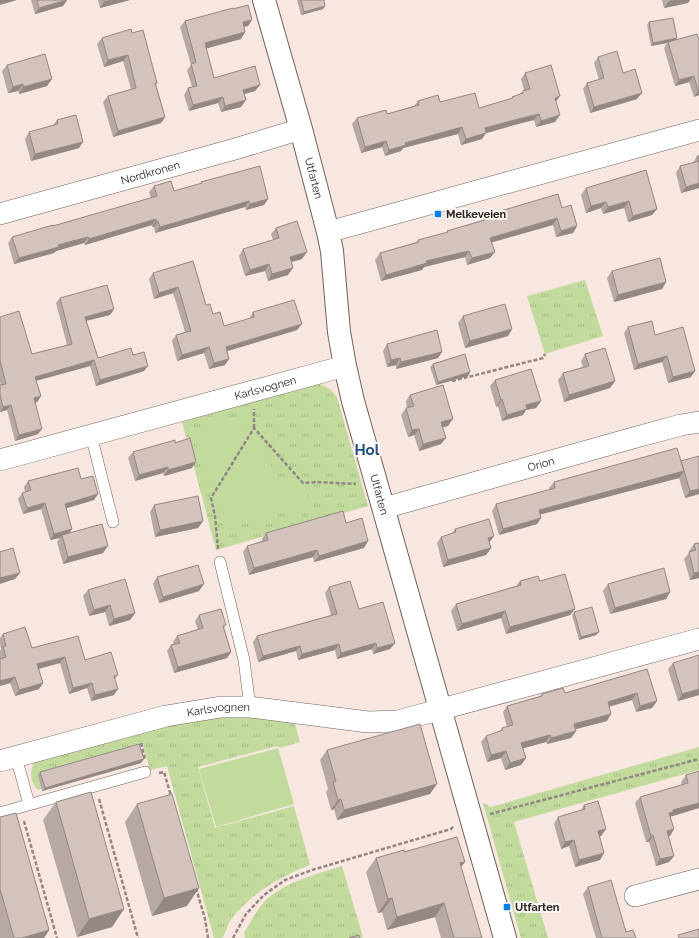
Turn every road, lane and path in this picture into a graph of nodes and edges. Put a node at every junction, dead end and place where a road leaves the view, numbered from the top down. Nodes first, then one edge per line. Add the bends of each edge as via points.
1 (264, 0) edge
2 (301, 129) junction
3 (699, 130) edge
4 (0, 214) edge
5 (328, 232) junction
6 (545, 354) dead end
7 (345, 366) junction
8 (452, 381) edge
9 (699, 422) edge
10 (91, 435) junction
11 (0, 460) edge
12 (377, 483) junction
13 (384, 508) junction
14 (113, 522) dead end
15 (220, 562) joint
16 (699, 639) edge
17 (250, 706) junction
18 (440, 710) junction
19 (8, 759) edge
20 (699, 759) edge
21 (145, 772) dead end
22 (95, 785) junction
23 (172, 797) edge
24 (173, 802) edge
25 (24, 806) junction
26 (0, 813) edge
27 (490, 815) dead end
28 (459, 823) dead end
29 (699, 879) edge
30 (196, 888) edge
31 (635, 896) dead end
32 (57, 938) edge
33 (138, 938) edge
34 (208, 938) edge
35 (233, 938) edge
36 (505, 938) edge

1 - 2 main road, Utfarten
2 - 4 street, Nordkronen
2 - 5 main road, Utfarten
3 - 5 street
5 - 7 main road, Utfarten
6 - 8 path via 543,358
7 - 10 street, Karlsvognen
7 - 12 main road, Utfarten
9 - 13 street, Orion via 639,436
10 - 11 street, Karlsvognen
10 - 14 lane
12 - 13 main road, Utfarten
12 - 15 path via 303,483 254,428 211,498
13 - 18 main road, Utfarten
15 - 17 lane via 244,660
16 - 18 street
17 - 18 street, Karlsvognen via 368,722 398,721
17 - 19 street, Karlsvognen via 221,707 166,716
18 - 36 main road, Utfarten
19 - 25 lane
20 - 27 path
21 - 22 lane
22 - 25 lane
22 - 33 path
23 - 24 path
25 - 26 lane
25 - 32 path
28 - 35 path via 451,829 285,880 264,895 246,914
29 - 31 street
30 - 34 path

